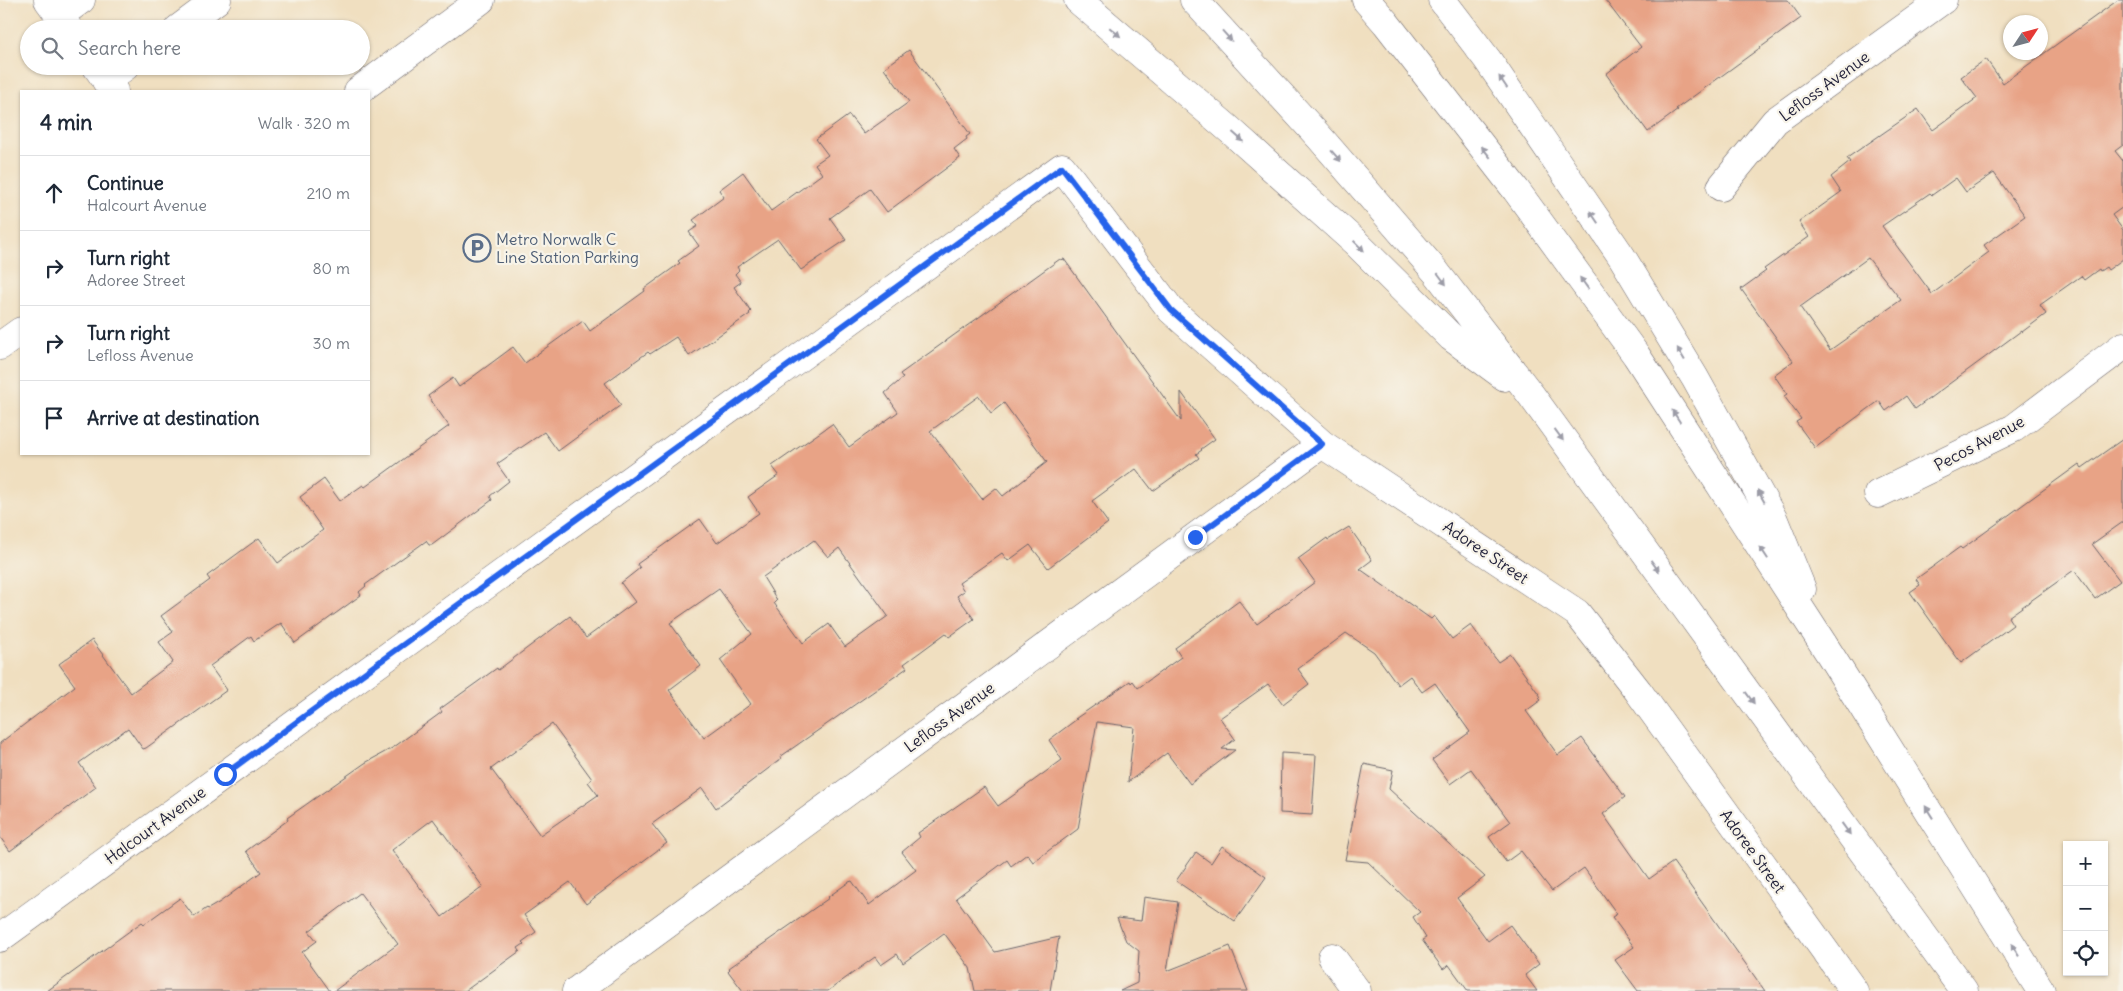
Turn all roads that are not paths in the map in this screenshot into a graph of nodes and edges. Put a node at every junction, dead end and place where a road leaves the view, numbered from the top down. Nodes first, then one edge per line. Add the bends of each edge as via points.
1 (81, 0) edge
2 (217, 0) edge
3 (481, 0) edge
4 (1078, 0) edge
5 (1194, 0) edge
6 (1366, 0) edge
7 (1442, 0) edge
8 (1943, 0) edge
9 (59, 15) edge
10 (190, 20) edge
11 (359, 90) edge
12 (1062, 167) joint
13 (1721, 187) dead end
14 (20, 331) edge
15 (0, 346) edge
16 (2123, 346) edge
17 (1531, 395) junction
18 (1322, 444) junction
19 (1878, 494) dead end
20 (1829, 652) junction
21 (0, 938) edge
22 (1332, 957) dead end
23 (576, 991) edge
24 (1357, 991) edge
25 (1854, 991) edge
26 (1964, 991) edge
27 (2041, 991) edge

1 - 9 main road
2 - 10 main road
3 - 11 main road
4 -> 17 main road via 1356,242 1452,337
5 -> 17 main road via 1436,272
20 -> 6 main road via 1636,355 1516,190
20 -> 7 main road via 1774,520 1695,378 1622,257 1487,59
8 - 13 main road, Lefloss Avenue via 1776,120
12 - 18 main road, Adoree Street via 1171,310
12 - 21 main road, Halcourt Avenue
14 - 15 main road
16 - 19 main road, Pecos Avenue via 2014,428
17 -> 26 main road
18 - 23 main road, Lefloss Avenue
18 - 25 main road, Adoree Street via 1577,613 1638,692
27 -> 20 main road
22 - 24 main road

